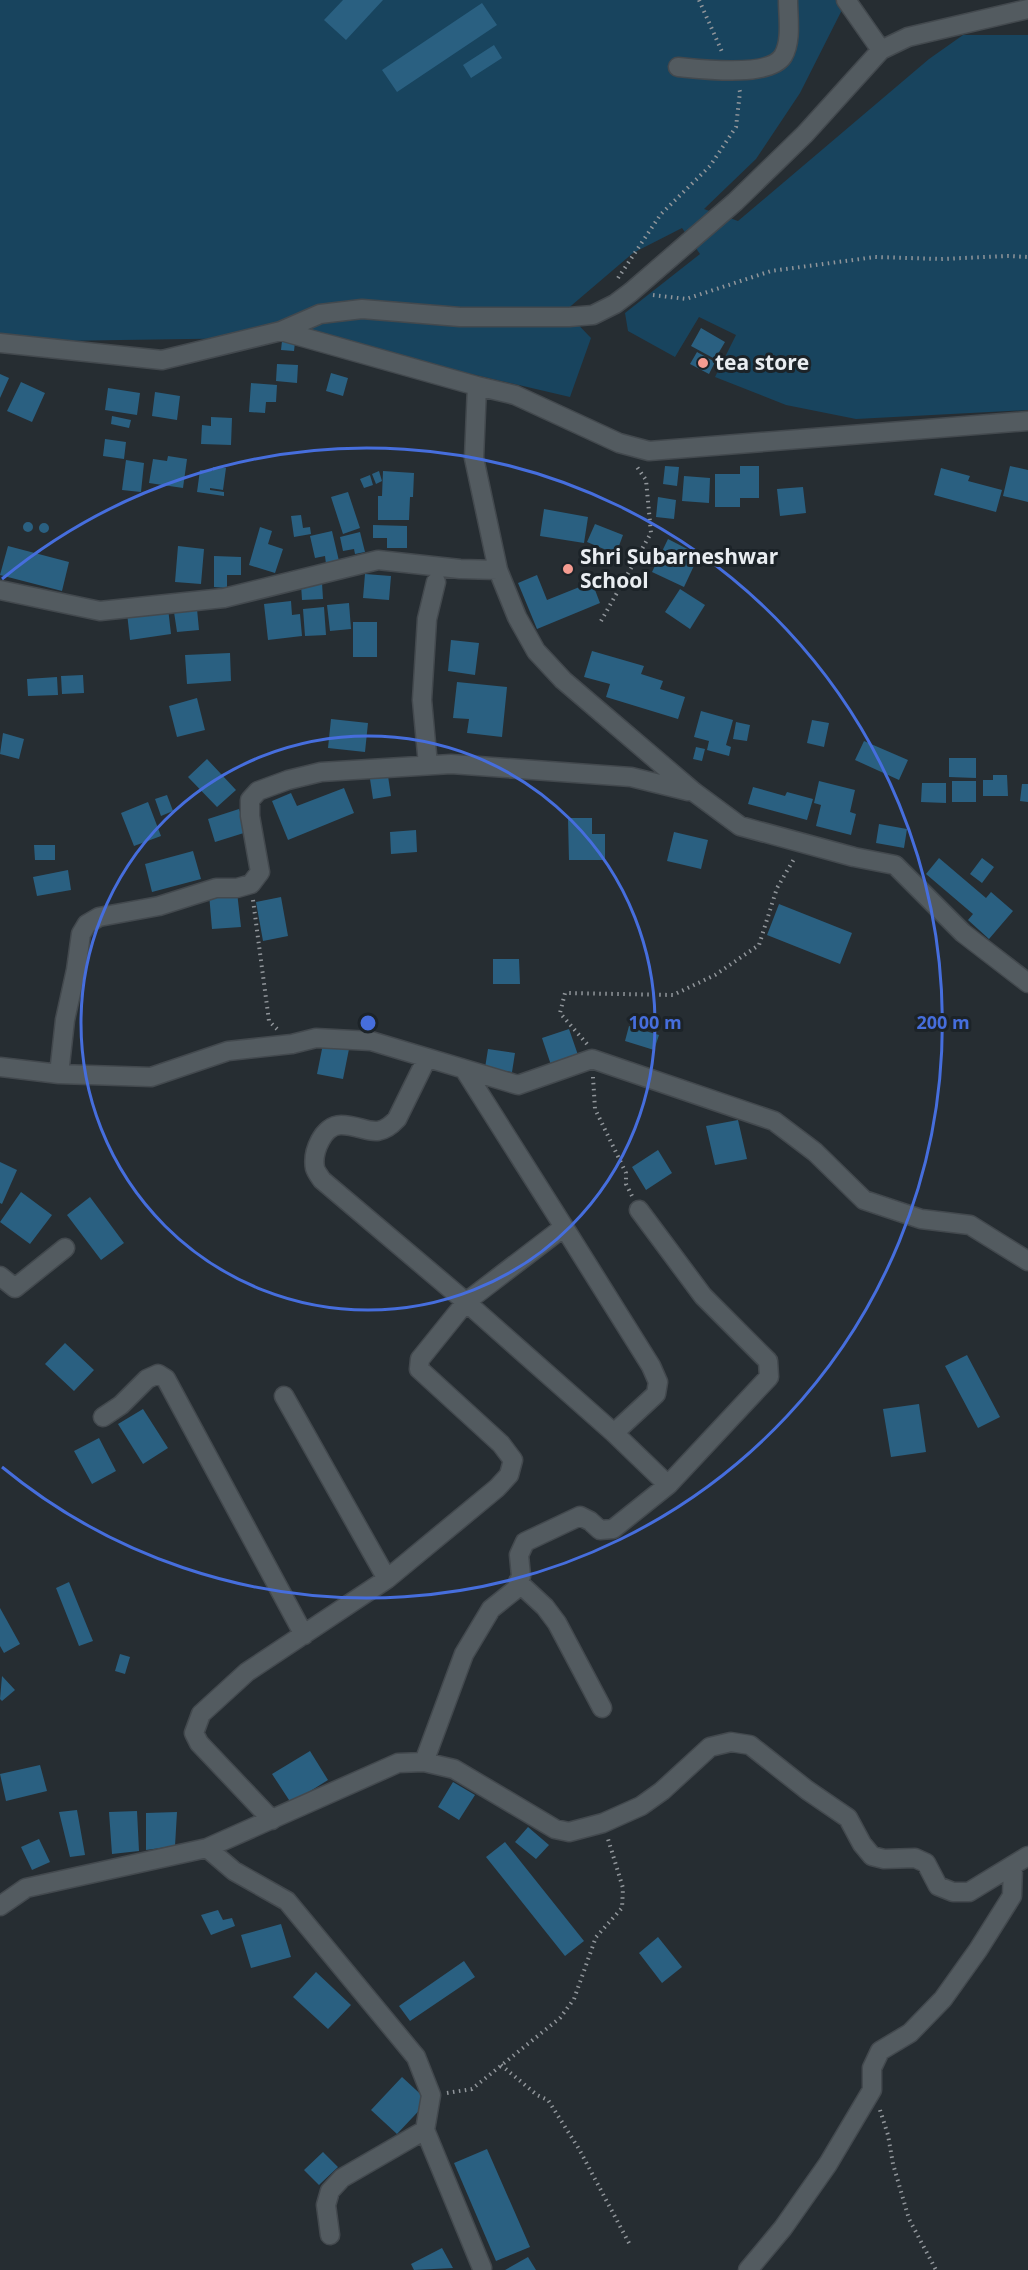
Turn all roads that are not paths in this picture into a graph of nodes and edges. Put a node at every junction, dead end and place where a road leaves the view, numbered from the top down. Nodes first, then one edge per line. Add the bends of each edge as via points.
1 (788, 0) edge
2 (846, 0) edge
3 (1028, 10) edge
4 (881, 50) junction
5 (678, 68) dead end
6 (281, 331) junction
7 (0, 343) edge
8 (477, 386) junction
9 (1028, 421) edge
10 (498, 570) junction
11 (436, 582) dead end
12 (0, 590) edge
13 (428, 765) junction
14 (694, 792) junction
15 (1028, 983) edge
16 (427, 1058) junction
17 (0, 1067) edge
18 (464, 1069) junction
19 (59, 1074) junction
20 (639, 1210) road end
21 (564, 1227) junction
22 (65, 1248) dead end
23 (1028, 1261) edge
24 (0, 1276) edge
25 (466, 1302) junction
26 (284, 1396) dead end
27 (103, 1417) dead end
28 (614, 1433) junction
29 (668, 1485) junction
30 (387, 1579) junction
31 (518, 1582) junction
32 (304, 1635) junction
33 (602, 1708) dead end
34 (424, 1762) junction
35 (272, 1820) junction
36 (207, 1848) junction
37 (1028, 1856) edge
38 (1013, 1867) junction
39 (0, 1906) edge
40 (425, 2130) junction
41 (330, 2235) dead end
42 (482, 2268) dead end
43 (748, 2270) edge

1 - 5 street via 788,36 783,56 775,63 731,72
2 - 4 street
3 - 4 street via 908,37
4 - 6 street via 805,134 735,202 631,292 593,315 460,317 362,309 320,314
6 - 7 street via 162,360
6 - 8 street
8 - 9 street via 515,395 619,443 649,451
8 - 10 street via 474,458
10 - 12 street via 378,560 224,598 100,611
10 - 14 street via 536,651 563,680
11 - 13 street via 427,619 422,700
13 - 14 street via 631,777
13 - 19 street via 321,772 258,791 250,800 250,816 260,872 251,884 216,888 159,906 99,917 87,924 81,934
14 - 15 street via 740,826 895,865 963,933
16 - 18 street
16 - 19 street via 371,1041 316,1038 228,1051 151,1077
16 - 25 street via 397,1119 389,1127 373,1132 340,1125 329,1129 315,1154 315,1169 322,1180
17 - 19 street
18 - 21 street
18 - 23 street via 518,1084 592,1059 774,1121 815,1152 864,1200 921,1219 970,1225
20 - 29 street via 703,1296 768,1361 769,1377
21 - 25 street
21 - 28 street via 658,1382 656,1394
22 - 24 street via 15,1288
25 - 28 street
25 - 30 street via 420,1359 419,1369 501,1444 513,1460 509,1475
26 - 30 street
27 - 32 street via 147,1379 158,1374 166,1379
28 - 29 street
29 - 31 street via 613,1529 600,1530 579,1516 525,1542 519,1555
30 - 32 street
31 - 33 street via 557,1623
31 - 34 street via 516,1589 490,1609 464,1653
32 - 35 street via 247,1672 201,1714 194,1733
34 - 35 street via 398,1763
34 - 38 street via 454,1770 555,1829 569,1832 603,1823 641,1806 710,1747 731,1742 750,1745 848,1818 872,1856 915,1858 926,1863 938,1886 953,1892 969,1892
35 - 36 street
36 - 39 street via 26,1888
36 - 40 street via 234,1871 287,1901 416,2057 431,2095
37 - 38 street
38 - 43 street via 1011,1896 978,1950 943,1999 910,2033 880,2051 872,2068 872,2090 828,2164
40 - 41 street via 342,2178 330,2191 326,2205
40 - 42 street

